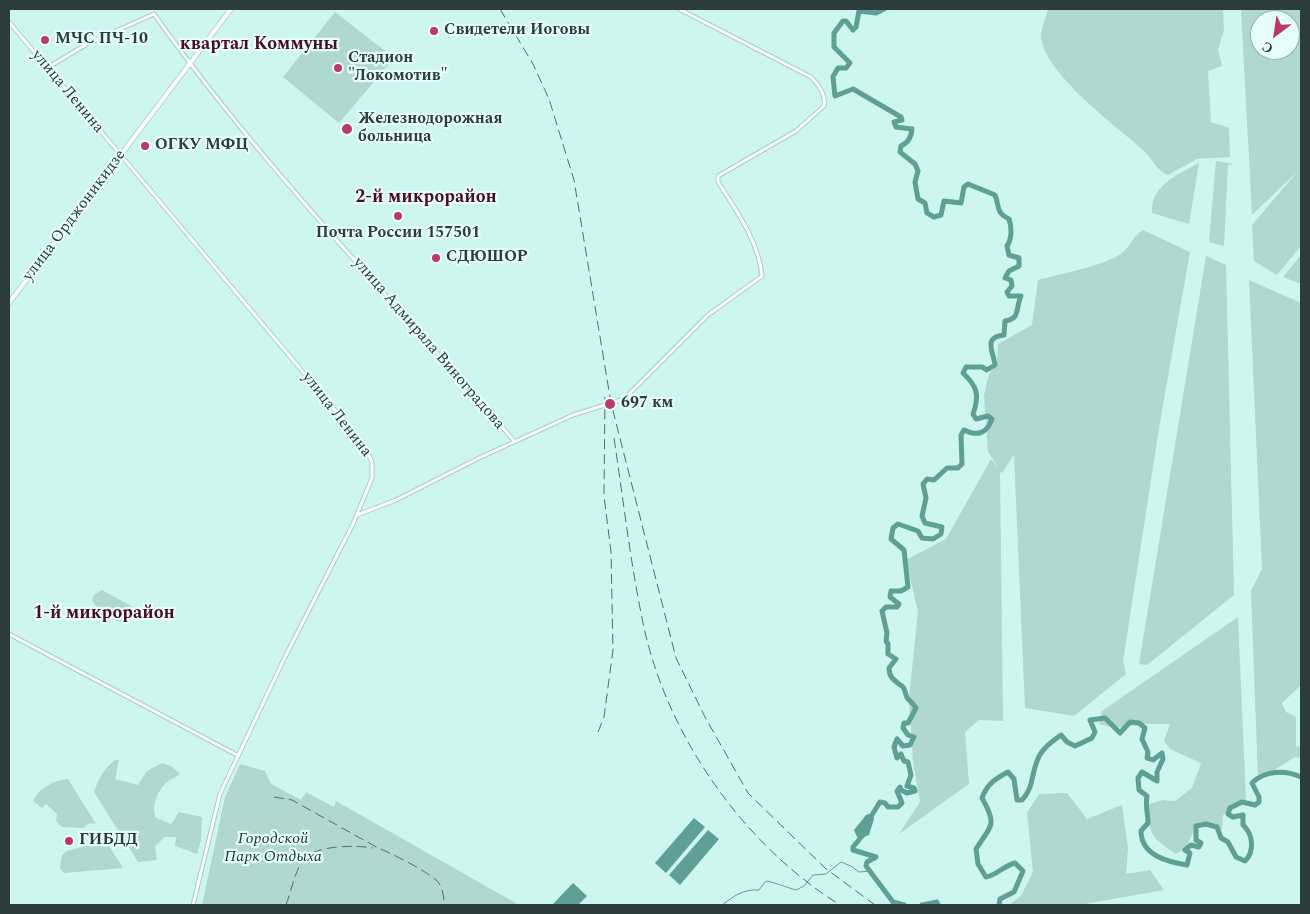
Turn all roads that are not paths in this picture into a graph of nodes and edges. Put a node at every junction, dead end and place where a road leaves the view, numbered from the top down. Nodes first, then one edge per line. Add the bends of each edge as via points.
1 (231, 9) edge
2 (679, 9) edge
3 (9, 22) edge
4 (190, 64) junction
5 (47, 68) junction
6 (120, 155) junction
7 (9, 303) edge
8 (514, 442) junction
9 (357, 515) junction
10 (9, 634) edge
11 (237, 755) junction
12 (193, 905) edge

1 - 4 main road, улица Орджоникидзе
2 - 8 street via 811,77 819,84 825,100 824,106 796,131 718,176 718,182 749,234 761,262 762,276 708,315 624,399 573,415
3 - 5 street, улица Ленина
4 - 5 street, улица Адмирала Виноградова via 154,14 87,44
4 - 6 main road, улица Орджоникидзе
4 - 8 street, улица Адмирала Виноградова via 247,138
5 - 6 street, улица Ленина
6 - 7 main road, улица Орджоникидзе
6 - 9 street, улица Ленина via 364,446 372,462 372,478
8 - 9 street via 396,500
9 - 11 street, улица Ленина
10 - 11 street
11 - 12 street, улица Ленина via 216,806

